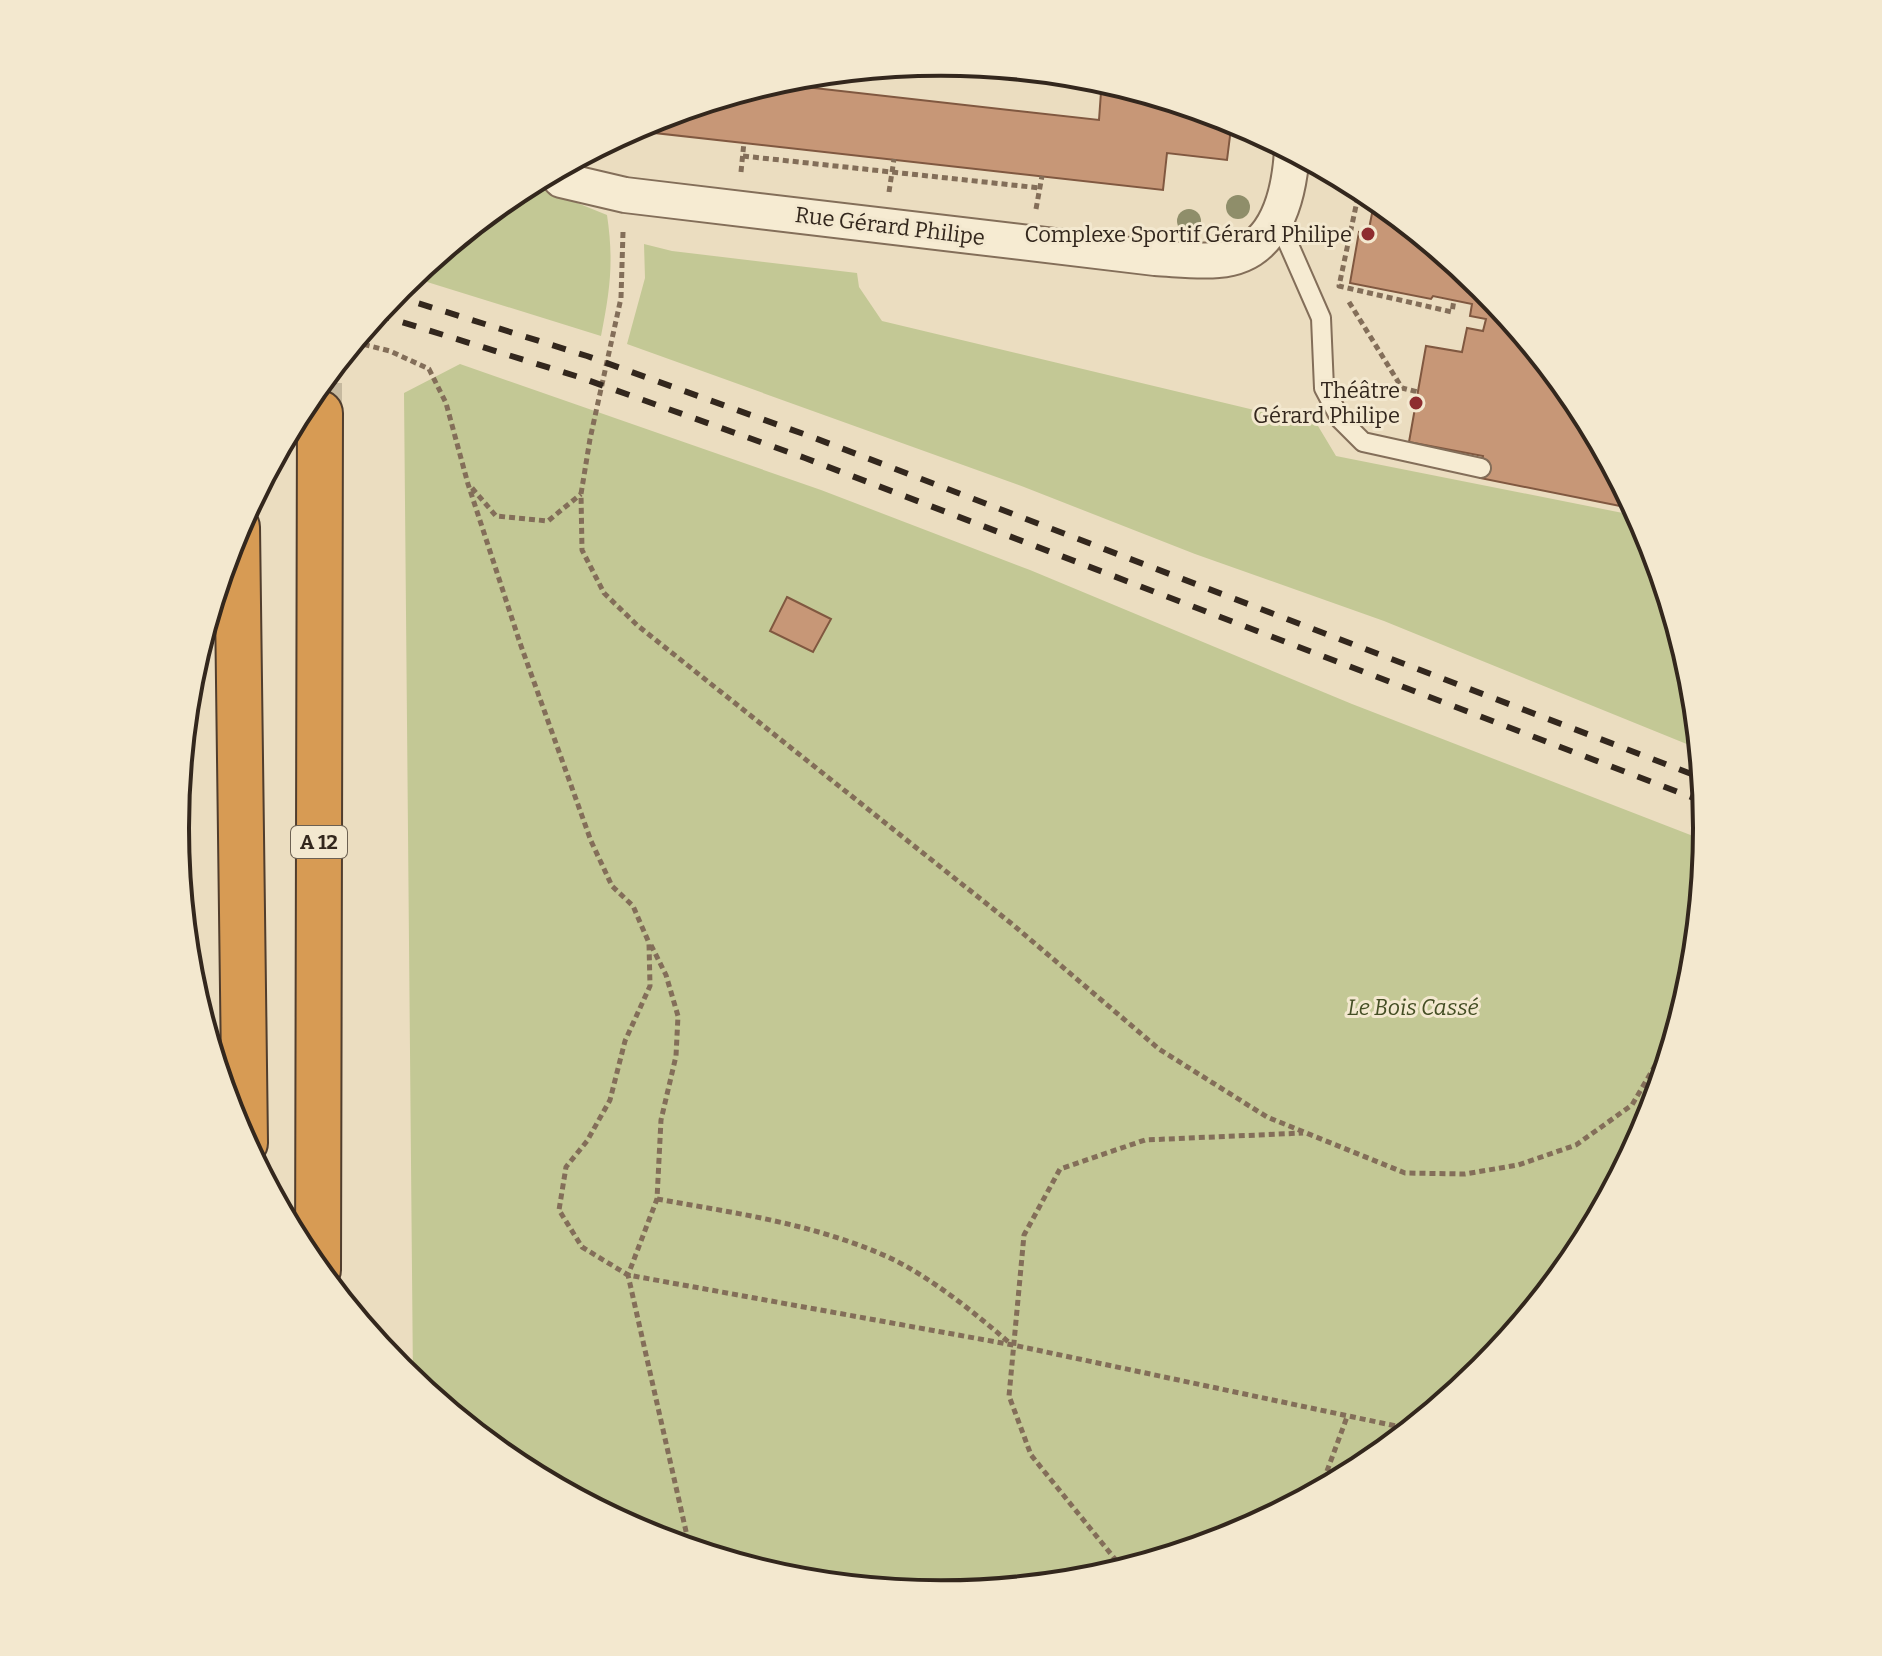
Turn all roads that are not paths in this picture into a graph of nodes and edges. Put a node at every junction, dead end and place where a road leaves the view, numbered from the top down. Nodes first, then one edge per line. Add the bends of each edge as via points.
1 (1291, 163) edge
2 (565, 177) edge
3 (1278, 220) junction
4 (320, 413) tunnel mouth
5 (1481, 468) dead end
6 (237, 563) edge
7 (245, 1112) edge
8 (318, 1249) edge

1 - 3 street, Rue Gérard Philipe
2 - 3 street, Rue Gérard Philipe via 625,195 1155,258 1239,256
3 - 5 lane via 1321,318 1324,388 1341,420 1363,442
4 - 8 highway, A 12
6 - 7 highway

